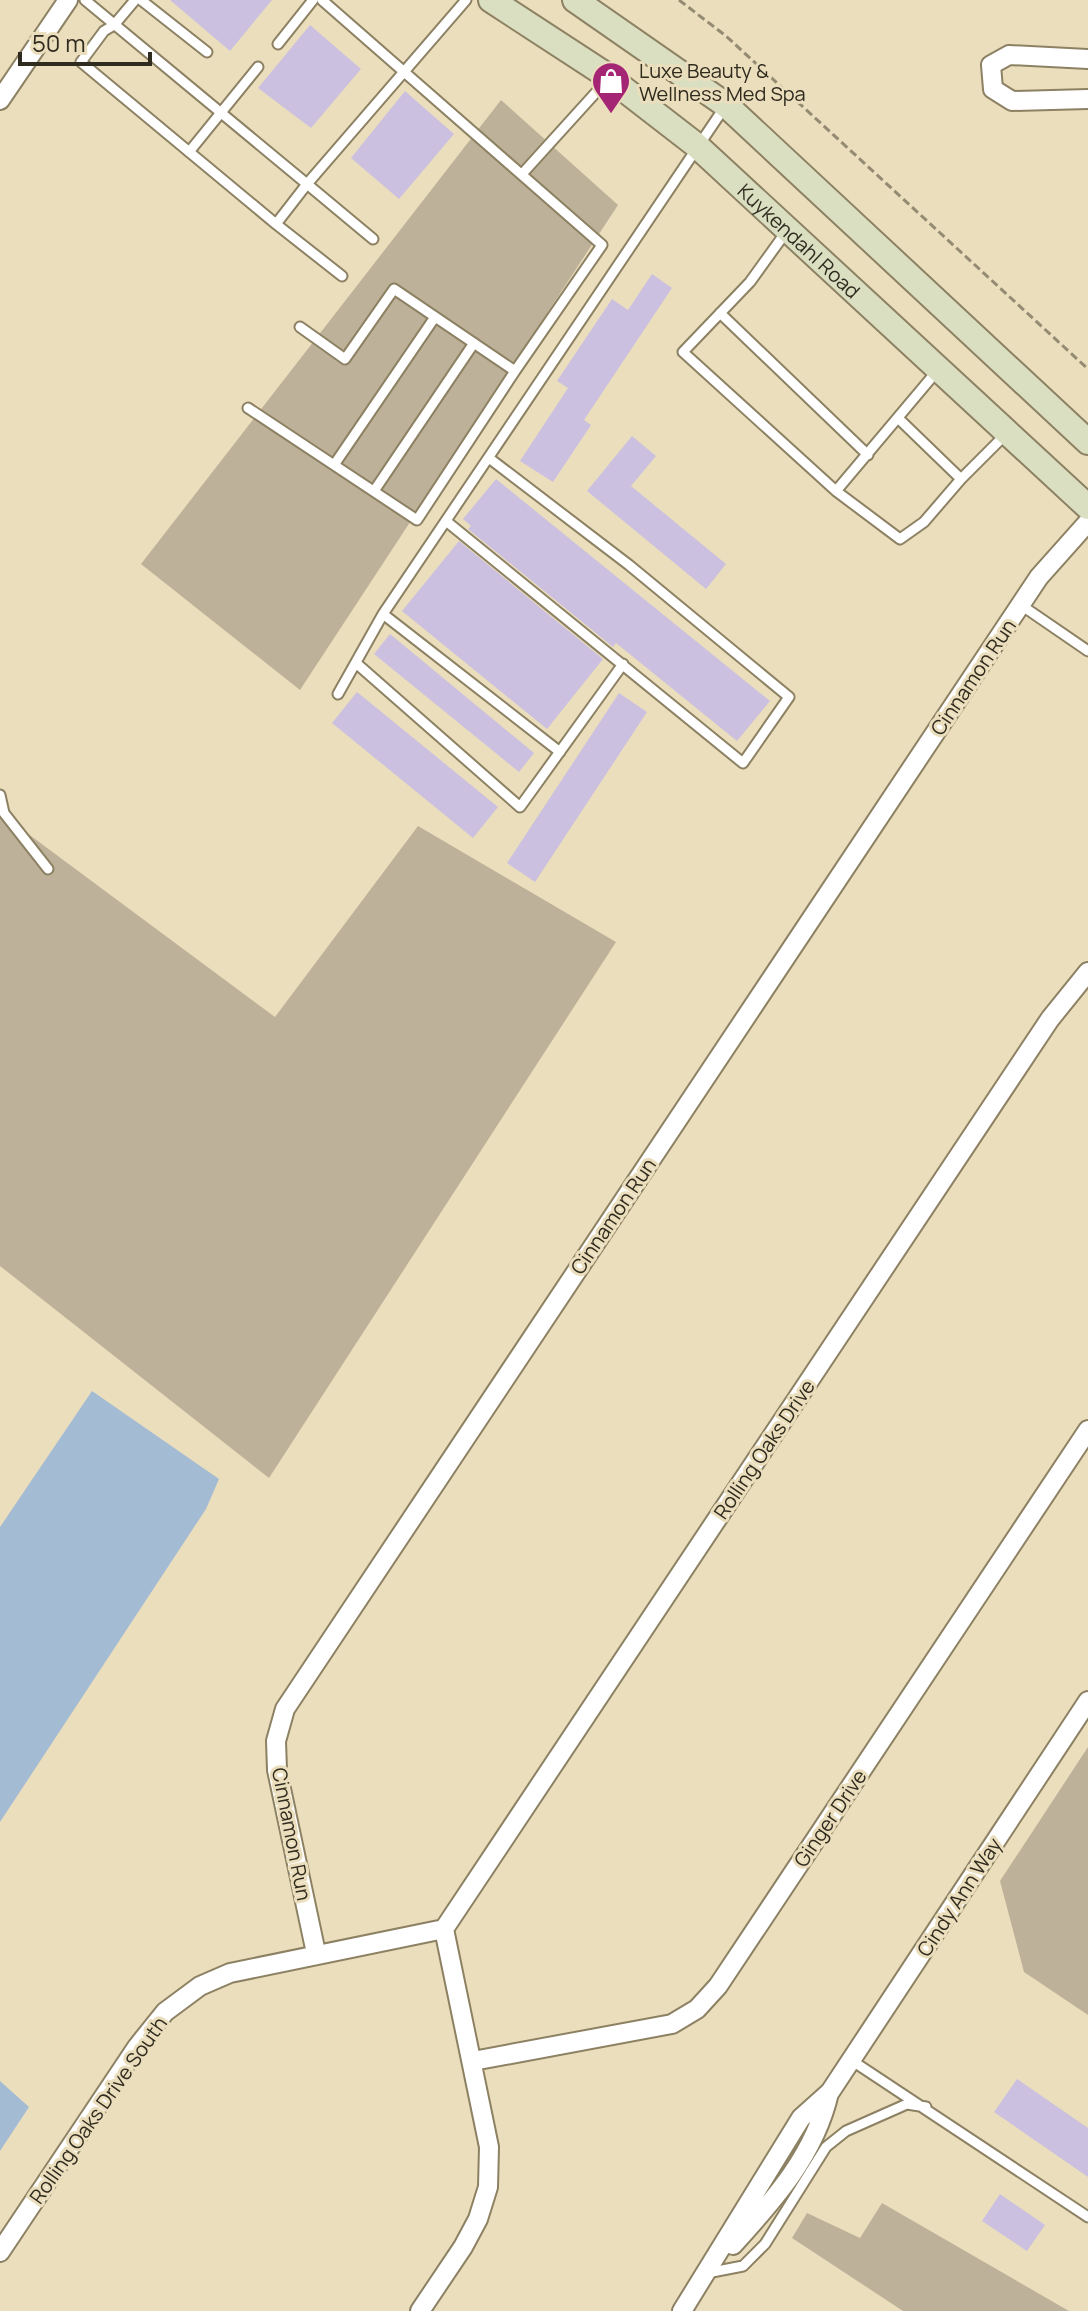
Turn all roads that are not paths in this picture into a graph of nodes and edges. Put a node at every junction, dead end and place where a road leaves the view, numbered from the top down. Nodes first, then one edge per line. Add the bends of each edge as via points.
1 (68, 0) edge
2 (85, 0) edge
3 (138, 0) edge
4 (313, 0) edge
5 (322, 0) edge
6 (466, 0) edge
7 (491, 0) edge
8 (575, 0) edge
9 (114, 25) junction
10 (278, 44) dead end
11 (207, 52) dead end
12 (1088, 59) edge
13 (258, 67) dead end
14 (405, 70) junction
15 (609, 78) junction
16 (1088, 99) edge
17 (0, 100) edge
18 (726, 105) junction
19 (221, 113) junction
20 (696, 145) junction
21 (189, 152) junction
22 (522, 174) junction
23 (307, 184) junction
24 (276, 224) junction
25 (788, 229) junction
26 (373, 239) dead end
27 (342, 276) dead end
28 (720, 313) junction
29 (435, 317) junction
30 (300, 327) dead end
31 (474, 343) junction
32 (939, 369) junction
33 (515, 371) junction
34 (248, 408) dead end
35 (899, 419) junction
36 (1007, 432) junction
37 (1088, 442) edge
38 (868, 455) junction
39 (489, 458) junction
40 (334, 465) junction
41 (961, 479) junction
42 (374, 491) junction
43 (836, 491) junction
44 (1088, 507) edge
45 (446, 521) junction
46 (1088, 522) edge
47 (1021, 605) junction
48 (383, 614) junction
49 (1088, 651) edge
50 (356, 663) junction
51 (623, 664) junction
52 (338, 694) dead end
53 (560, 752) junction
54 (0, 795) edge
55 (48, 869) dead end
56 (1088, 972) edge
57 (1088, 1430) edge
58 (1088, 1701) edge
59 (444, 1929) junction
60 (316, 1953) junction
61 (851, 2060) junction
62 (473, 2061) junction
63 (830, 2092) junction
64 (926, 2107) junction
65 (762, 2180) junction
66 (780, 2191) junction
67 (1088, 2217) edge
68 (0, 2252) edge
69 (707, 2273) junction
70 (420, 2311) edge
71 (682, 2311) edge

1 - 17 street
2 - 9 lane
3 - 9 lane
3 - 11 lane
4 - 10 lane
5 - 14 lane
6 - 14 lane
7 - 15 main road, Kuykendahl Road
8 - 18 main road
9 - 19 lane
9 - 21 lane via 81,62
12 - 16 street via 1009,55 991,65 993,89 1012,101
13 - 19 lane
14 - 22 lane
14 - 23 lane
15 - 20 main road, Kuykendahl Road
15 - 22 lane
18 - 20 lane
18 - 37 main road
19 - 21 lane
19 - 23 lane
20 - 25 main road, Kuykendahl Road
20 - 39 lane
21 - 24 lane
22 - 33 lane via 602,245
23 - 24 lane
23 - 26 lane
24 - 27 lane
25 - 28 lane
25 - 32 main road, Kuykendahl Road
28 - 38 lane
28 - 43 lane via 683,352
29 - 30 lane via 394,289 345,359
29 - 31 lane
29 - 40 lane
31 - 33 lane
31 - 42 lane
32 - 35 lane
32 - 36 main road, Kuykendahl Road
33 - 42 lane via 417,520
34 - 40 lane
35 - 38 lane
35 - 41 lane
36 - 41 lane
36 - 44 main road, Kuykendahl Road
38 - 43 lane
39 - 45 lane
39 - 51 lane via 789,697 743,763
40 - 42 lane
41 - 43 lane via 924,522 900,539
45 - 48 lane
45 - 51 lane
46 - 47 street, Cinnamon Run via 1059,551
47 - 49 lane
47 - 60 street, Cinnamon Run via 285,1709 276,1741 277,1770
48 - 50 lane
48 - 53 lane
50 - 52 lane
50 - 53 lane via 520,807
51 - 53 lane
54 - 55 lane via 4,813
56 - 59 street, Rolling Oaks Drive via 1042,1032
57 - 62 street, Ginger Drive via 718,1986 697,2009 672,2024
58 - 61 street, Cindy Ann Way
59 - 60 street, Rolling Oaks Drive South
59 - 62 street
60 - 68 street, Rolling Oaks Drive South via 230,1973 200,1986 165,2012
61 - 63 street, Cindy Ann Way
61 - 64 lane
62 - 70 street via 489,2147 488,2187 463,2247
63 - 65 street, Cindy Ann Way via 801,2118
63 - 66 street, Cindy Ann Way via 821,2128
64 - 67 lane
64 - 69 lane via 907,2104 846,2131 826,2147 765,2244 743,2266
65 - 66 lane
65 - 69 street, Cindy Ann Way
66 - 69 street, Cindy Ann Way
69 - 71 street, Cindy Ann Way

